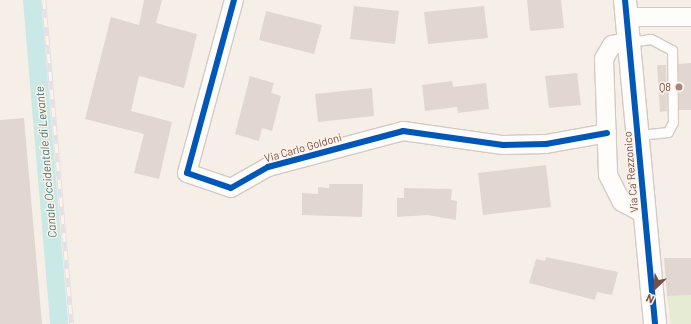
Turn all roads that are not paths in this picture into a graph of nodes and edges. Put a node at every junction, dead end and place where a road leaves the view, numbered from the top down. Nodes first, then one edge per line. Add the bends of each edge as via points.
1 (234, 0) edge
2 (626, 9) edge
3 (691, 17) edge
4 (629, 42) junction
5 (608, 133) junction
6 (637, 135) junction
7 (645, 214) junction
8 (655, 324) edge

1 - 5 street, Via Carlo Goldoni via 187,174 231,188 268,167 403,131 503,145 546,144
2 - 3 street
2 - 4 main road, Via Ca' Rezzonico
4 - 5 street via 612,45 604,59
4 - 6 main road, Via Ca' Rezzonico
4 - 6 lane via 651,39 672,50 673,122 668,132
5 - 7 street via 608,175 622,202
6 - 7 main road, Via Ca' Rezzonico
7 - 8 main road, Via Ca' Rezzonico

